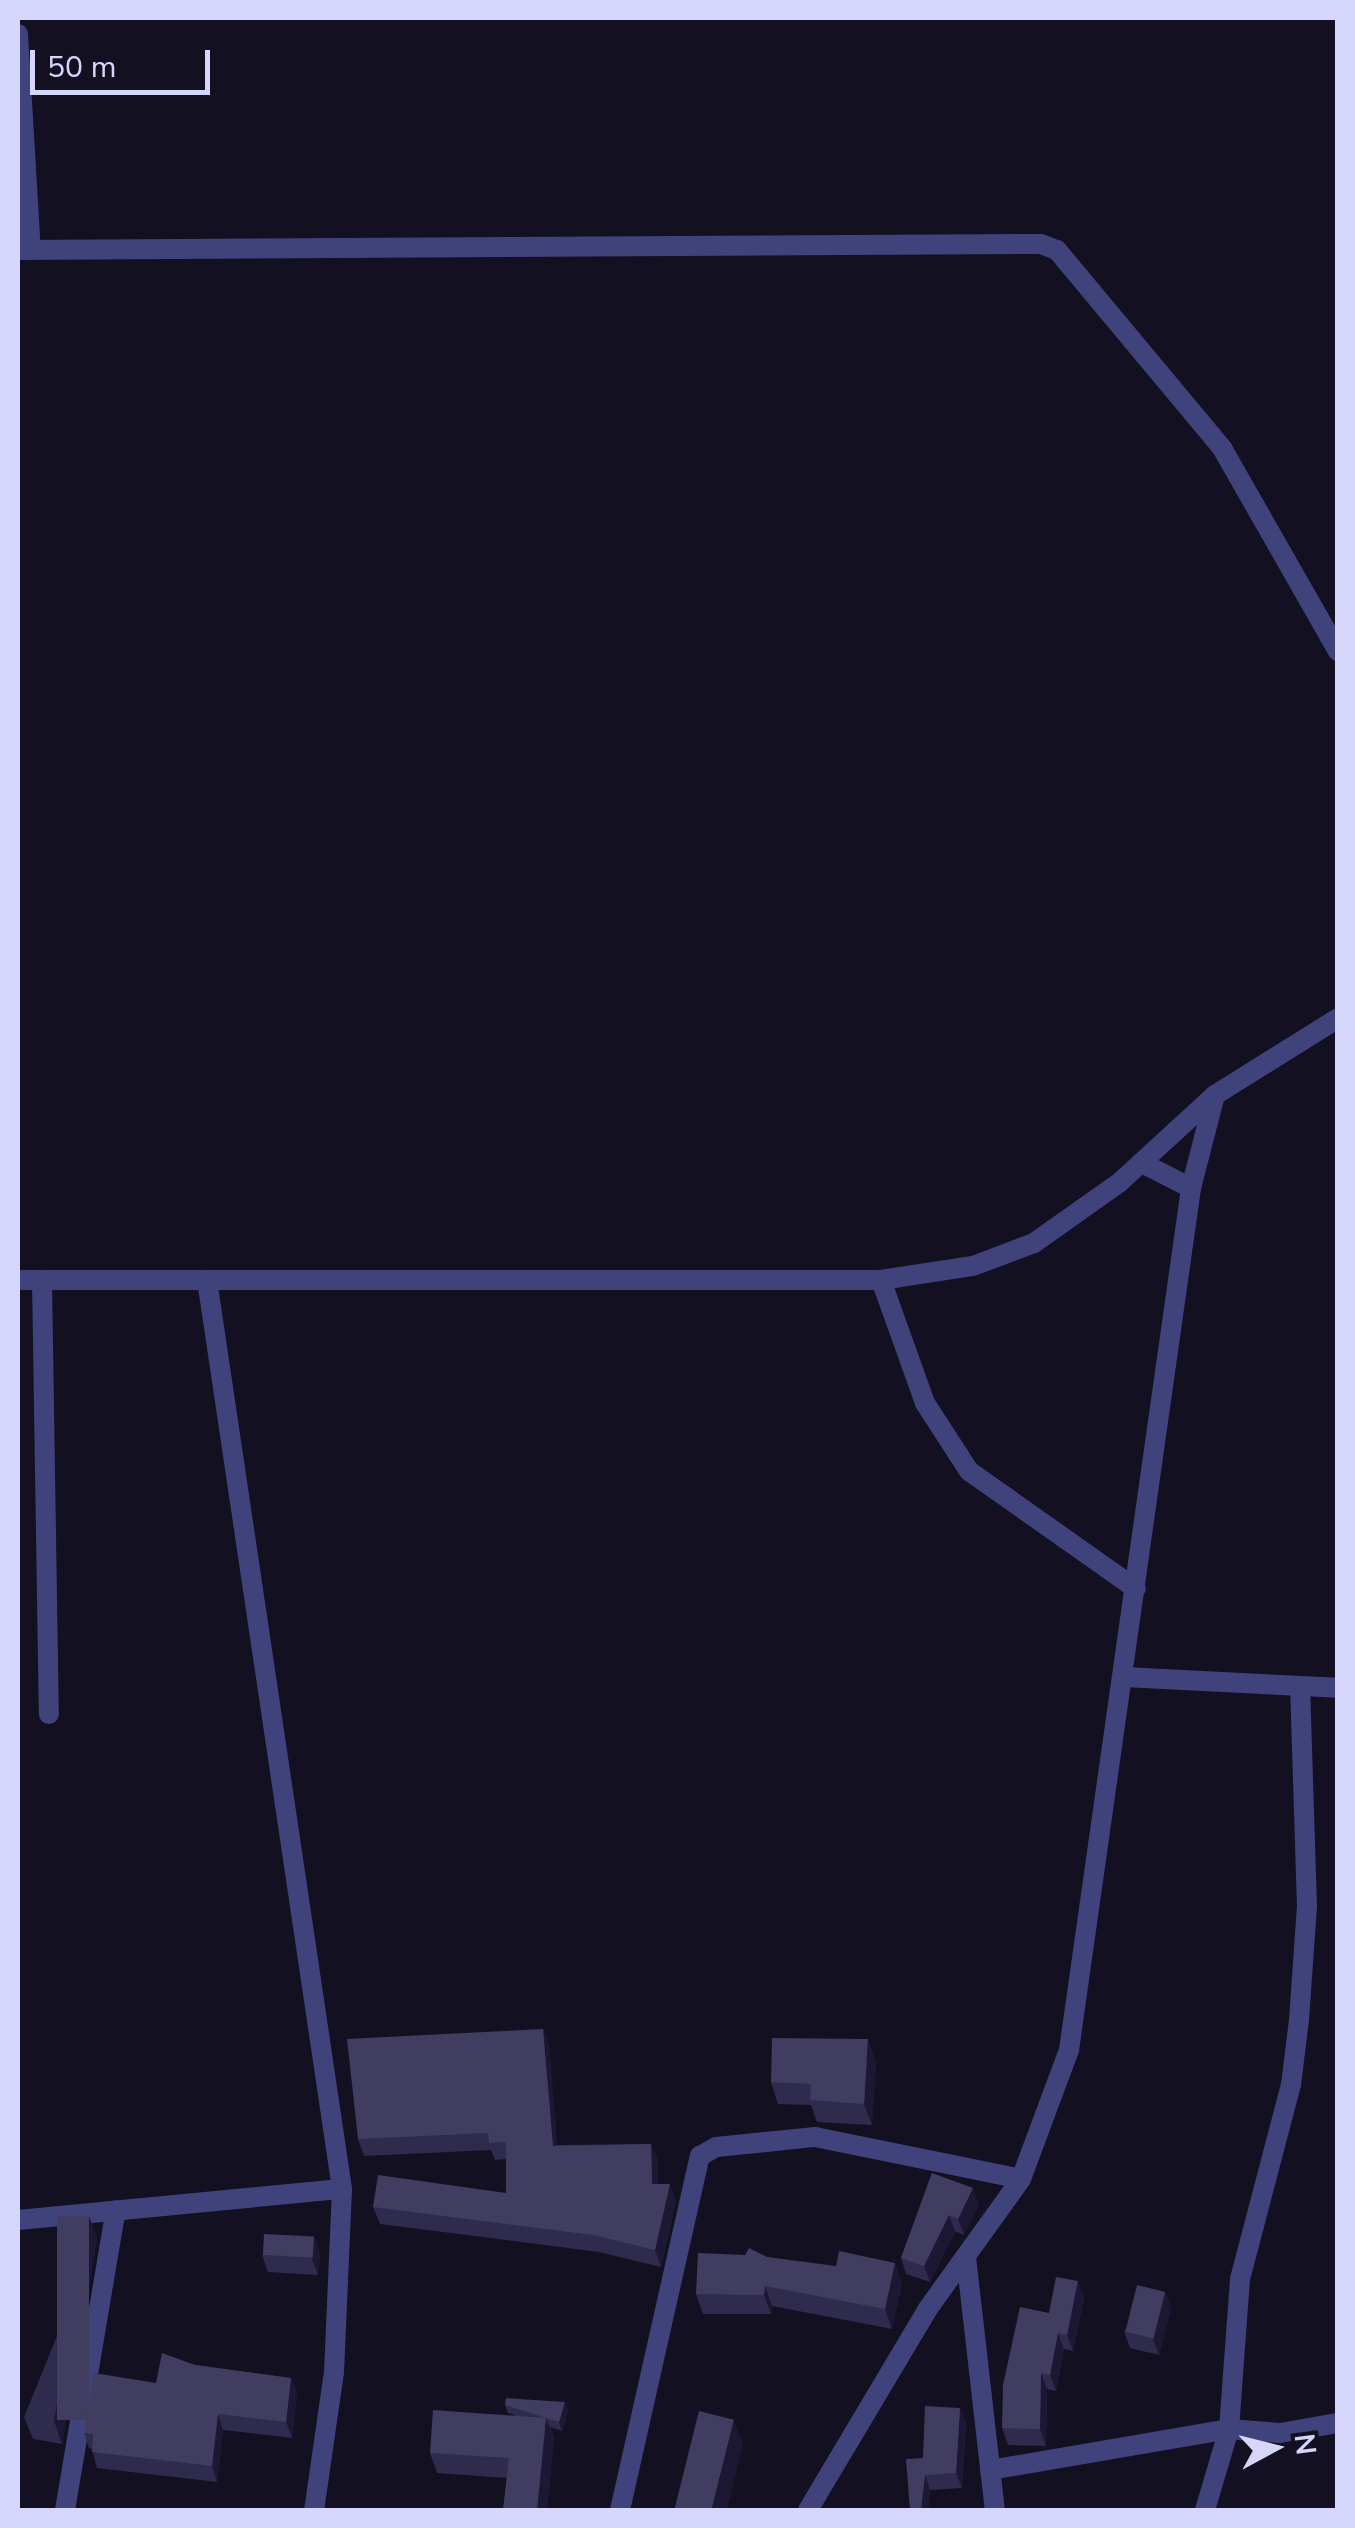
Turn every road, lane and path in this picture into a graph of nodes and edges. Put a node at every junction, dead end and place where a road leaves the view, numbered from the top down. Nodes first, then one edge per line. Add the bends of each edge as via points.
1 (18, 34) edge
2 (24, 250) edge
3 (1338, 651) edge
4 (1338, 1018) edge
5 (1215, 1095) junction
6 (1142, 1163) junction
7 (1191, 1188) junction
8 (18, 1280) edge
9 (42, 1280) junction
10 (207, 1280) junction
11 (881, 1280) junction
12 (1136, 1590) junction
13 (1124, 1677) junction
14 (1300, 1686) junction
15 (1338, 1688) edge
16 (49, 1714) dead end
17 (1020, 2179) junction
18 (342, 2189) junction
19 (116, 2210) junction
20 (18, 2220) edge
21 (966, 2258) junction
22 (1338, 2423) edge
23 (1229, 2429) junction
24 (990, 2470) junction
25 (65, 2510) edge
26 (314, 2510) edge
27 (620, 2510) edge
28 (808, 2510) edge
29 (995, 2510) edge
30 (1205, 2510) edge

1 - 2 street
2 - 3 street via 1041,244 1057,250 1222,448
4 - 5 street
5 - 6 street
5 - 7 street
6 - 7 street
6 - 11 street via 1034,1244 973,1266
7 - 12 street
8 - 9 street
9 - 10 street
9 - 16 street
10 - 11 street
10 - 18 street
11 - 12 street via 925,1403 969,1471
12 - 13 street
13 - 14 street
13 - 17 street via 1069,2050
14 - 15 street
14 - 23 street via 1307,1907 1299,2020 1291,2085 1240,2279
17 - 21 street
17 - 27 street via 815,2137 716,2147 700,2156
18 - 19 street
18 - 26 street via 334,2372
19 - 20 street
19 - 25 street
21 - 24 street
21 - 28 street via 927,2310
22 - 23 street via 1280,2433
23 - 24 street
23 - 30 street
24 - 29 street

